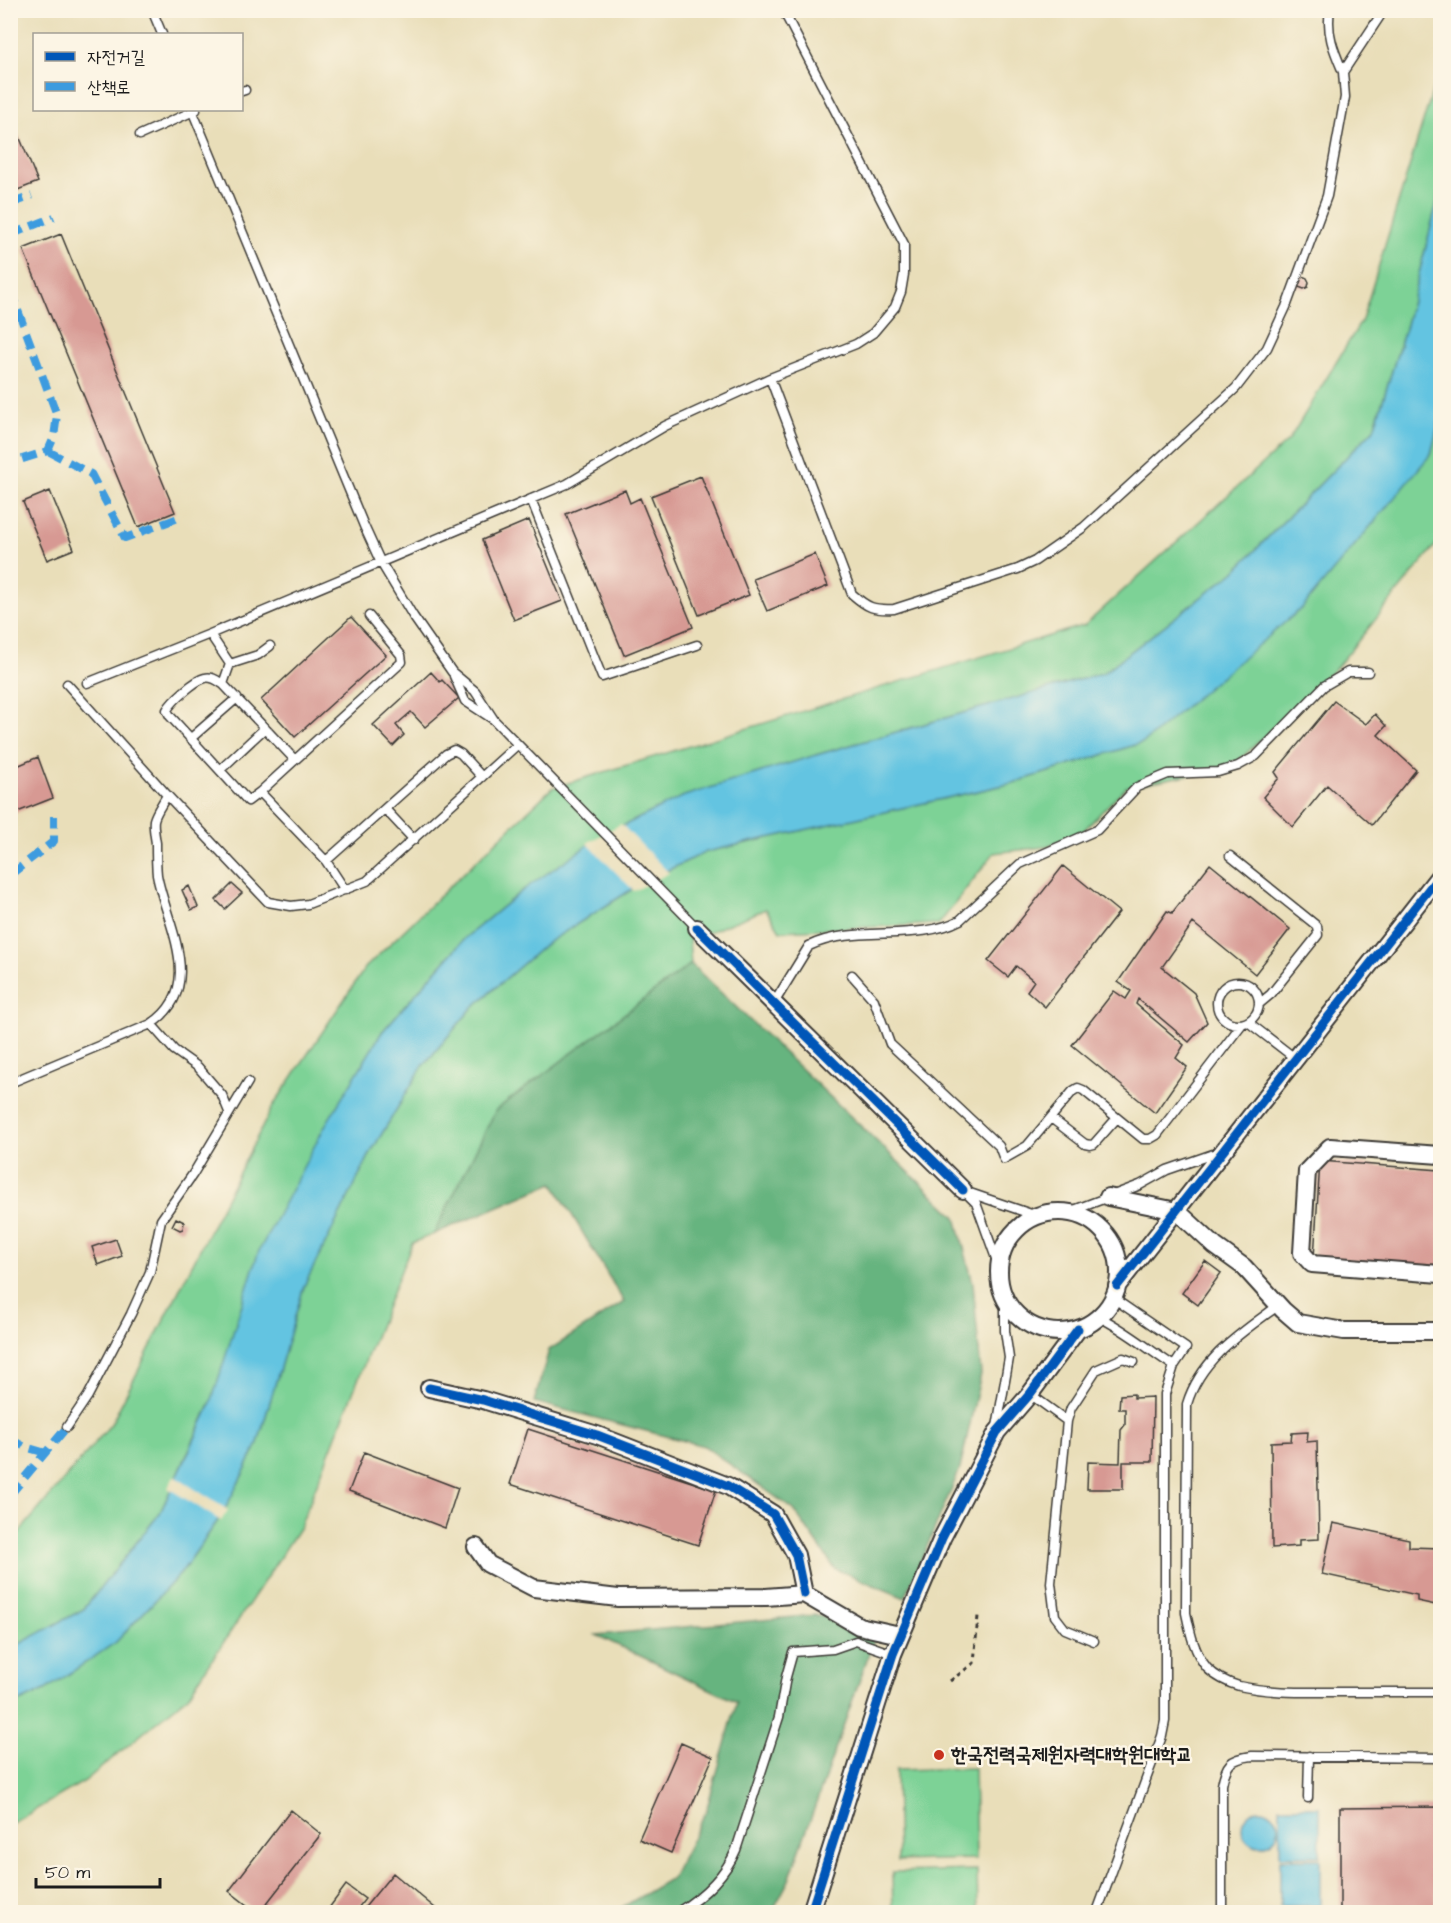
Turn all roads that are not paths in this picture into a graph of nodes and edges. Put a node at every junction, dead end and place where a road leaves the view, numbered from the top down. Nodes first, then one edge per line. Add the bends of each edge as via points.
1 (152, 10) edge
2 (783, 10) edge
3 (1330, 10) edge
4 (1384, 10) edge
5 (162, 33) edge
6 (1343, 72) junction
7 (192, 111) edge
8 (194, 111) edge
9 (140, 135) dead end
10 (770, 378) junction
11 (531, 499) junction
12 (380, 561) junction
13 (369, 616) dead end
14 (210, 634) junction
15 (697, 645) dead end
16 (270, 646) dead end
17 (231, 664) junction
18 (453, 672) junction
19 (1368, 672) dead end
20 (87, 683) dead end
21 (67, 684) dead end
22 (224, 684) junction
23 (237, 698) junction
24 (494, 720) junction
25 (265, 728) junction
26 (190, 739) junction
27 (517, 745) junction
28 (294, 759) junction
29 (220, 770) junction
30 (482, 777) junction
31 (260, 792) junction
32 (167, 795) junction
33 (385, 808) junction
34 (414, 840) junction
35 (1230, 856) dead end
36 (326, 861) junction
37 (1440, 874) edge
38 (345, 890) junction
39 (697, 928) joint
40 (852, 975) dead end
41 (774, 1003) junction
42 (1259, 1004) junction
43 (1245, 1023) junction
44 (151, 1024) junction
45 (1296, 1059) junction
46 (248, 1082) dead end
47 (10, 1083) edge
48 (229, 1112) junction
49 (1051, 1118) junction
50 (1117, 1118) junction
51 (1226, 1149) junction
52 (1440, 1155) edge
53 (963, 1190) junction
54 (1108, 1197) junction
55 (1177, 1211) junction
56 (1066, 1213) junction
57 (1037, 1216) junction
58 (999, 1267) junction
59 (1440, 1274) edge
60 (1115, 1292) junction
61 (1005, 1300) junction
62 (1279, 1305) junction
63 (1099, 1317) junction
64 (1077, 1329) junction
65 (1440, 1331) edge
66 (1134, 1362) dead end
67 (1174, 1366) junction
68 (429, 1388) dead end
69 (1030, 1394) junction
70 (1067, 1421) junction
71 (67, 1427) dead end
72 (997, 1432) junction
73 (477, 1547) dead end
74 (804, 1594) junction
75 (900, 1635) junction
76 (1094, 1641) dead end
77 (893, 1654) junction
78 (1440, 1692) edge
79 (1309, 1756) junction
80 (1440, 1758) edge
81 (1308, 1798) dead end
82 (678, 1912) edge
83 (811, 1912) edge
84 (1097, 1912) edge
85 (1222, 1912) edge

1 - 5 lane
2 - 10 lane via 897,228 905,257 895,308 873,333 856,344
3 - 6 lane via 1330,43
4 - 6 lane
6 - 10 lane via 1345,98 1327,196 1267,348 1236,388 1093,520 1035,561 894,609 867,607 852,594
7 - 9 lane
8 - 12 lane
10 - 11 lane via 665,426 567,484
11 - 12 lane
11 - 15 lane via 602,677
12 - 14 lane
12 - 18 lane via 412,616
13 - 28 lane via 401,655 402,662
14 - 17 lane
14 - 20 lane
16 - 17 lane via 258,655
17 - 22 lane
18 - 24 lane via 475,691
18 - 24 lane via 465,701
19 - 41 lane via 1348,672 1324,686 1256,756 1238,766 1218,772 1168,774 1137,788 1097,830 1020,864 952,925 841,937 809,946
21 - 32 lane
22 - 23 lane
22 - 26 lane via 205,678 170,705 170,716
23 - 25 lane
23 - 26 lane
24 - 27 lane
25 - 28 lane
25 - 29 lane
26 - 29 lane
27 - 30 lane
27 - 39 lane
28 - 31 lane
29 - 31 lane via 248,801
30 - 33 lane via 454,750
30 - 34 lane
31 - 36 lane
32 - 38 lane via 268,902 308,904
32 - 44 lane via 154,820 157,875 177,946 180,975 173,1001 163,1016
33 - 34 lane
33 - 36 lane
34 - 38 lane via 367,881
35 - 42 lane via 1318,930 1271,994
36 - 38 lane
37 - 45 street
39 - 41 street
40 - 49 lane via 874,1000 890,1044 999,1146 1004,1159 1027,1146
41 - 53 street
42 - 43 lane via 1258,1011
42 - 43 lane via 1249,985 1235,982 1223,988 1217,999 1219,1013 1228,1022
43 - 45 lane
43 - 50 lane via 1157,1135 1143,1139
44 - 47 lane
44 - 48 lane via 174,1050 198,1067 222,1095
45 - 51 street
46 - 48 lane
48 - 71 lane via 161,1220 150,1272 131,1314
49 - 50 lane via 1090,1145
49 - 50 lane via 1078,1088
51 - 54 lane
51 - 55 street
52 - 59 street via 1329,1146 1307,1171 1302,1253 1312,1264
53 - 57 lane
53 - 58 lane via 976,1203
54 - 55 street
54 - 56 lane
55 - 60 street
55 - 62 street via 1244,1267
56 - 57 street
56 - 60 street via 1089,1221 1107,1238 1117,1261
57 - 58 street via 1011,1236
58 - 61 street
60 - 63 street
60 - 67 lane via 1186,1348
61 - 64 street via 1029,1324 1061,1332
61 - 72 lane via 1009,1358
62 - 65 street via 1298,1323 1311,1327
62 - 78 lane via 1214,1357 1192,1388 1187,1404 1186,1613 1192,1640 1208,1669 1237,1686 1293,1692
63 - 64 street
63 - 67 lane
64 - 69 street
66 - 70 lane via 1123,1358 1096,1370
67 - 84 lane via 1165,1394 1162,1736
68 - 74 street via 597,1435 728,1486 773,1514 796,1555
69 - 70 lane
69 - 72 street
70 - 76 lane via 1051,1583 1055,1616 1065,1629
72 - 75 street via 942,1538
73 - 74 street via 488,1564 534,1588 618,1598
74 - 75 street via 860,1626
75 - 77 street
77 - 82 lane via 856,1641 833,1649 793,1652 779,1717 729,1866
77 - 83 street
79 - 80 lane
79 - 81 lane
79 - 85 lane via 1246,1756 1230,1763 1225,1771

